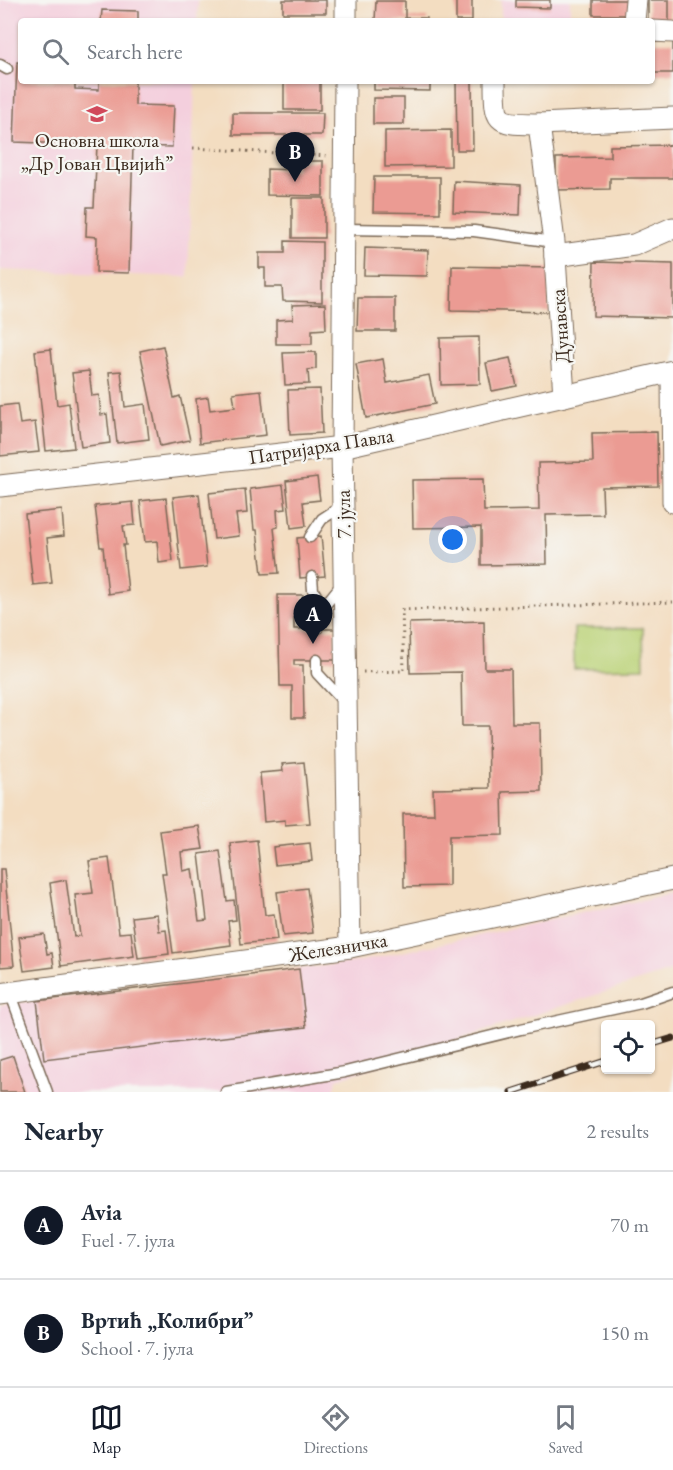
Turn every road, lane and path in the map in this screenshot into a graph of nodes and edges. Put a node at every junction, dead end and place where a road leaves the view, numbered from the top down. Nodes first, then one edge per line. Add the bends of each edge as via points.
1 (346, 0) edge
2 (636, 0) edge
3 (346, 18) edge
4 (634, 18) edge
5 (655, 31) edge
6 (673, 32) edge
7 (345, 84) edge
8 (495, 84) edge
9 (673, 118) edge
10 (539, 124) junction
11 (193, 148) dead end
12 (344, 157) junction
13 (673, 228) edge
14 (344, 229) junction
15 (555, 249) junction
16 (673, 371) edge
17 (564, 396) junction
18 (342, 447) junction
19 (0, 486) edge
20 (673, 502) edge
21 (343, 506) junction
22 (310, 537) dead end
23 (312, 577) dead end
24 (344, 581) junction
25 (673, 602) edge
26 (323, 608) junction
27 (317, 629) dead end
28 (317, 660) dead end
29 (346, 673) junction
30 (346, 705) junction
31 (673, 879) edge
32 (350, 947) junction
33 (673, 992) edge
34 (5, 993) edge
35 (47, 1092) edge
36 (226, 1092) edge

1 - 3 street
2 - 4 street
5 - 6 street
7 - 12 street, 7. јула
8 - 10 street via 495,110 499,118 507,123
9 - 10 street
10 - 15 street, Дунавска
11 - 12 path
12 - 14 street, 7. јула
13 - 15 street via 634,245
14 - 15 lane via 474,231
14 - 18 street, 7. јула
15 - 17 street, Дунавска
16 - 17 street, Патријарха Павла
16 - 20 street
17 - 18 street, Патријарха Павла
18 - 19 street, Патријарха Павла
18 - 21 street, 7. јула
21 - 22 lane via 322,519
21 - 24 street, 7. јула
23 - 26 lane via 313,590
24 - 26 lane
24 - 29 street, 7. јула
25 - 29 path via 402,610 404,671
26 - 27 lane via 317,615
28 - 30 lane via 317,673
29 - 30 street, 7. јула
30 - 32 street, 7. јула
31 - 32 street, Железничка
32 - 34 street, Железничка
33 - 36 lane via 641,1004 345,1072
34 - 35 lane

